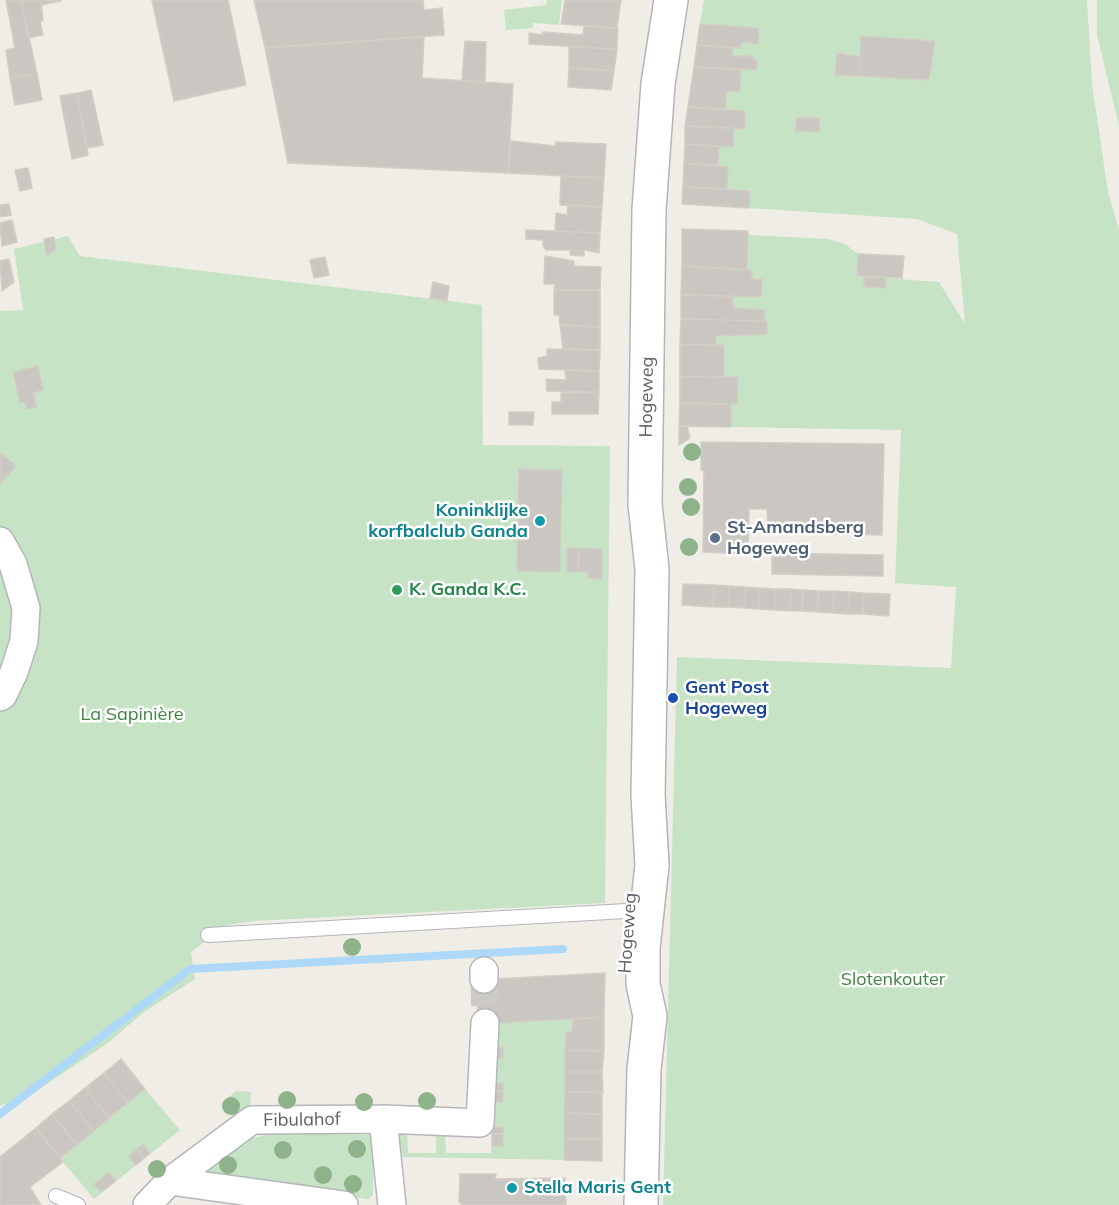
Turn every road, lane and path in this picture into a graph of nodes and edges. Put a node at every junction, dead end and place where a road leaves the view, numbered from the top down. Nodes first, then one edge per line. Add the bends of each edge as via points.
1 (671, 0) edge
2 (0, 541) edge
3 (0, 697) edge
4 (636, 916) junction
5 (208, 934) dead end
6 (485, 1023) tunnel mouth
7 (383, 1119) junction
8 (170, 1181) junction
9 (56, 1196) dead end
10 (78, 1205) edge
11 (147, 1205) edge
12 (344, 1205) edge
13 (392, 1205) edge
14 (641, 1205) edge

1 - 4 street, Hogeweg via 658,84 650,210 645,504 652,568 652,629 648,795
2 - 3 street via 13,564 26,608 24,641 14,672
4 - 5 lane
4 - 14 street, Hogeweg via 624,984 644,1069
6 - 7 street, Fibulahof via 480,1124
7 - 8 street, Fibulahof via 252,1120
7 - 13 street
8 - 11 street, Fibulahof
8 - 12 street
9 - 10 lane

